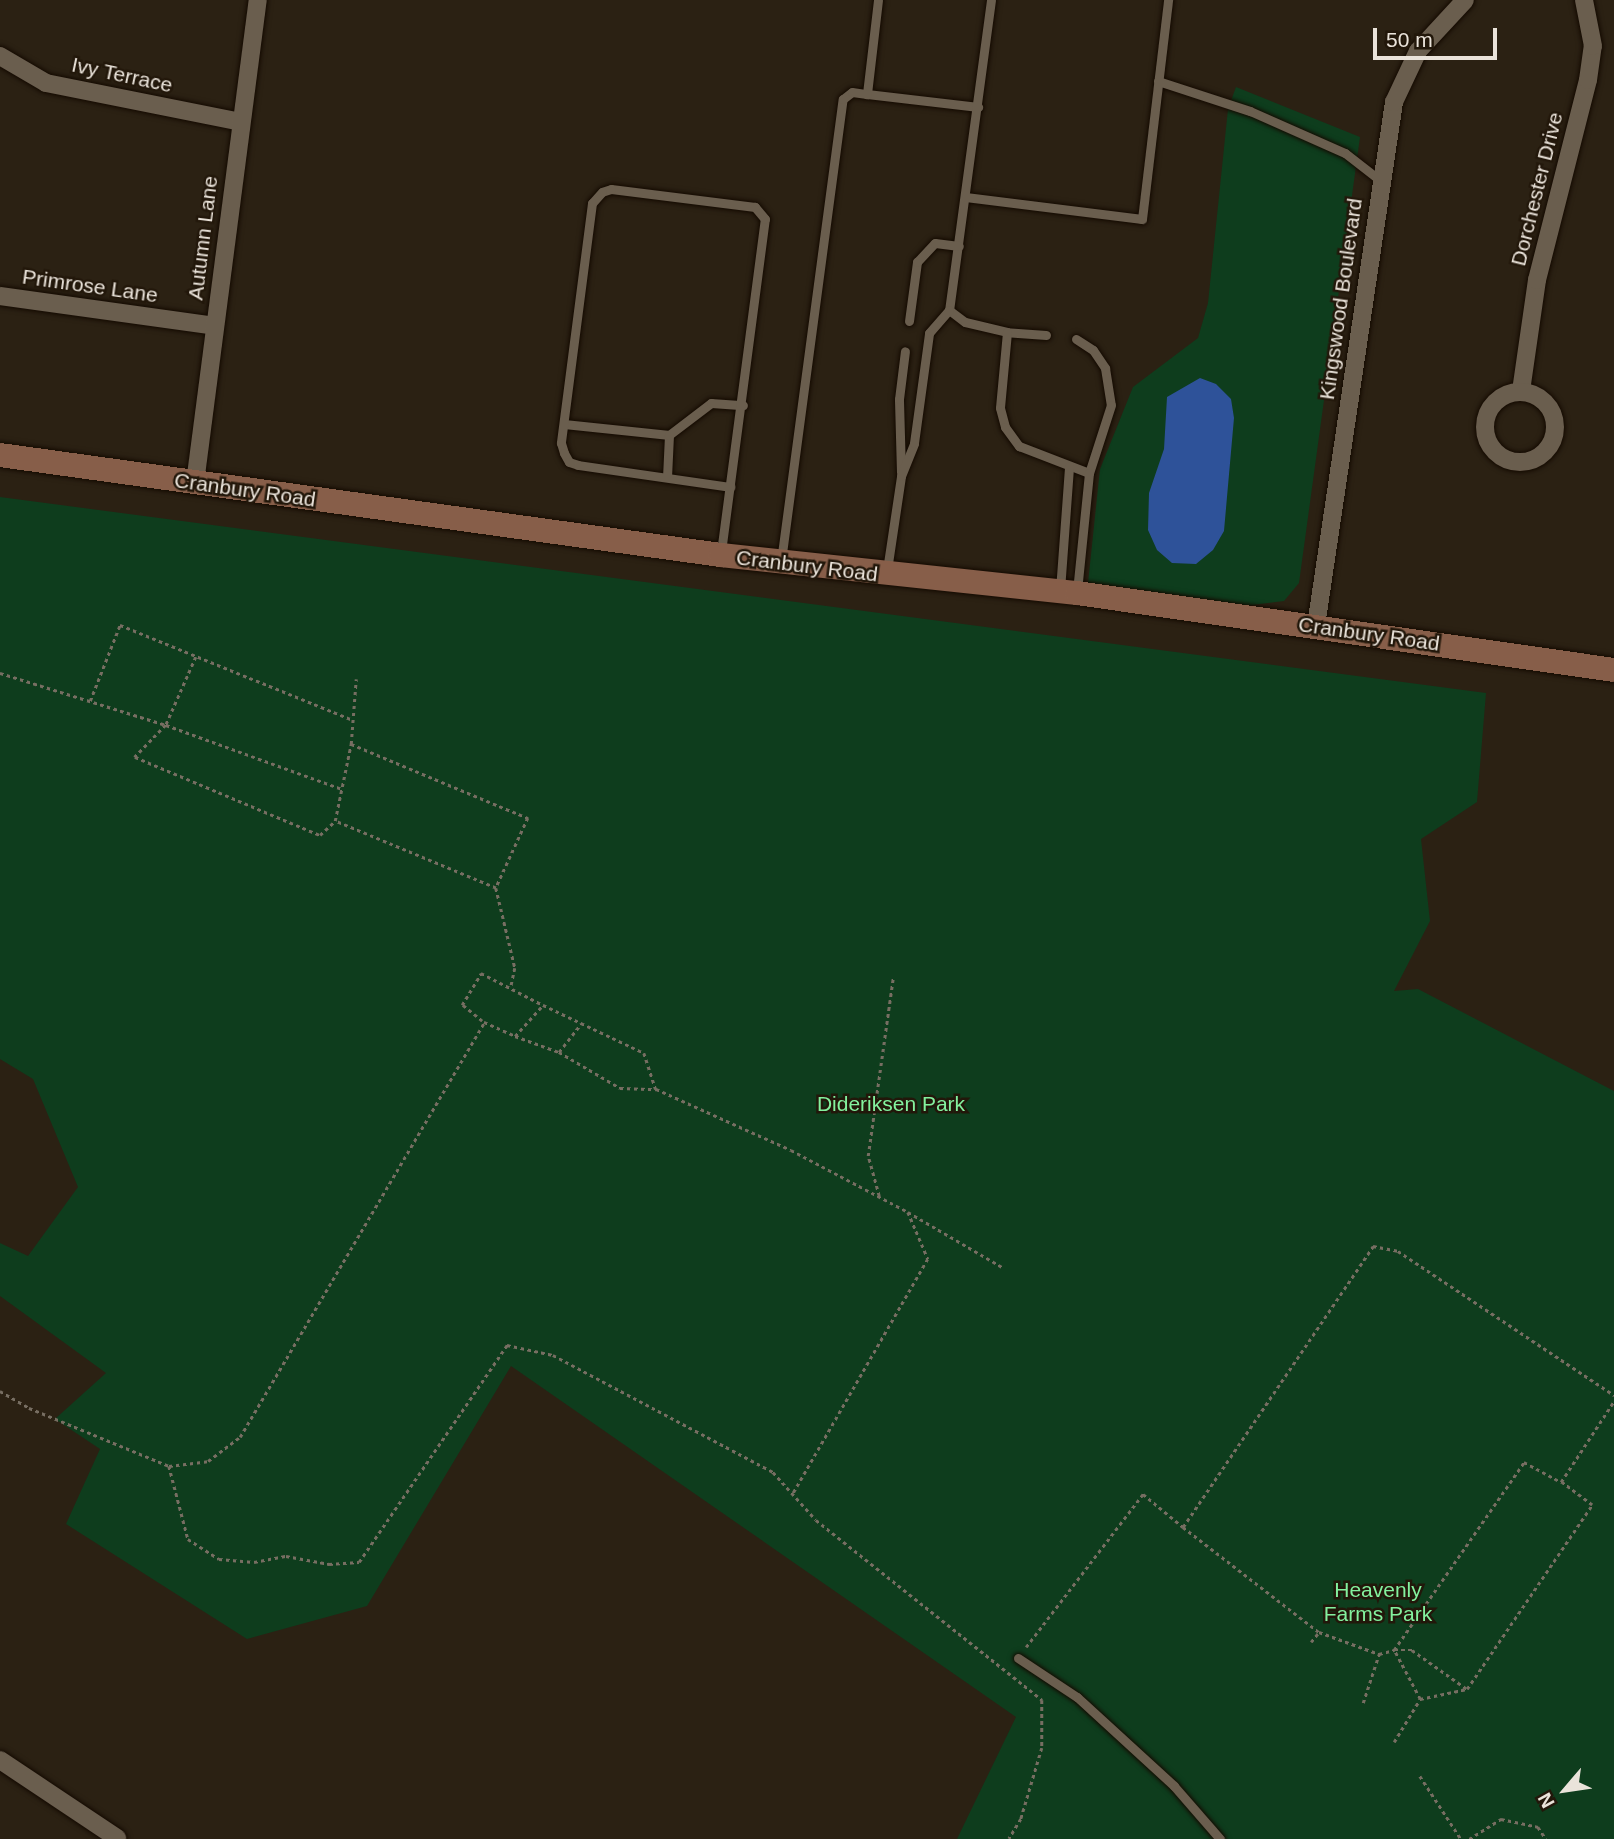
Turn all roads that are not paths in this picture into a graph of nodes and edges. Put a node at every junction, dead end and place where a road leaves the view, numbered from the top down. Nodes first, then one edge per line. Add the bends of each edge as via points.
1 (258, 0) edge
2 (878, 0) edge
3 (991, 0) edge
4 (1168, 0) edge
5 (1465, 0) edge
6 (1584, 0) edge
7 (0, 57) edge
8 (1158, 81) junction
9 (867, 94) junction
10 (978, 107) junction
11 (241, 122) junction
12 (1381, 181) junction
13 (966, 197) junction
14 (959, 246) junction
15 (0, 296) edge
16 (949, 310) junction
17 (909, 321) dead end
18 (215, 326) junction
19 (1007, 331) junction
20 (1046, 335) dead end
21 (1076, 339) dead end
22 (905, 351) dead end
23 (1521, 391) junction
24 (743, 405) junction
25 (564, 424) junction
26 (670, 435) junction
27 (0, 455) edge
28 (1069, 466) junction
29 (1089, 473) junction
30 (901, 476) junction
31 (667, 477) junction
32 (195, 483) junction
33 (730, 487) junction
34 (721, 555) junction
35 (780, 562) junction
36 (886, 576) junction
37 (1069, 592) junction
38 (1316, 626) junction
39 (1614, 670) edge
40 (1018, 1658) road end
41 (0, 1760) edge
42 (117, 1838) edge
43 (1220, 1839) edge

1 - 11 street, Autumn Lane
2 - 9 lane
3 - 10 lane
4 - 8 lane
5 - 12 street, Kingswood Boulevard via 1418,51 1403,79 1394,102
6 - 23 street, Dorchester Drive via 1593,46 1588,80 1537,280
7 - 11 street, Ivy Terrace via 46,83
8 - 12 lane via 1250,111 1345,153
8 - 13 lane via 1142,219
9 - 10 lane
9 - 35 lane via 852,92 843,99
10 - 13 lane
11 - 18 street, Autumn Lane
12 - 38 street, Kingswood Boulevard
13 - 14 lane
14 - 16 lane
14 - 17 lane via 934,243 917,261
15 - 18 street, Primrose Lane
16 - 19 lane via 965,322
16 - 30 lane via 929,333 915,443
18 - 32 street, Autumn Lane
19 - 20 lane
19 - 28 lane via 1000,408 1005,427 1019,446
21 - 29 lane via 1093,350 1110,386 1111,405
22 - 30 lane via 899,399
23 - 23 street via 1494,402 1485,422 1496,453 1516,462 1537,458 1555,431 1555,420 1544,401
24 - 25 lane via 765,228 761,212 755,207 611,189 592,203
24 - 26 lane via 711,403
24 - 33 lane
25 - 26 lane
25 - 31 lane via 561,443 569,462
26 - 31 lane
27 - 32 main road, Cranbury Road
28 - 29 lane
28 - 37 lane
29 - 37 lane
30 - 36 lane
31 - 33 lane
32 - 34 main road, Cranbury Road
33 - 34 lane
34 - 35 main road, Cranbury Road
35 - 36 main road, Cranbury Road
36 - 37 main road, Cranbury Road
37 - 38 main road, Cranbury Road
38 - 39 main road, Cranbury Road
40 - 43 lane via 1077,1697 1174,1786
41 - 42 street

